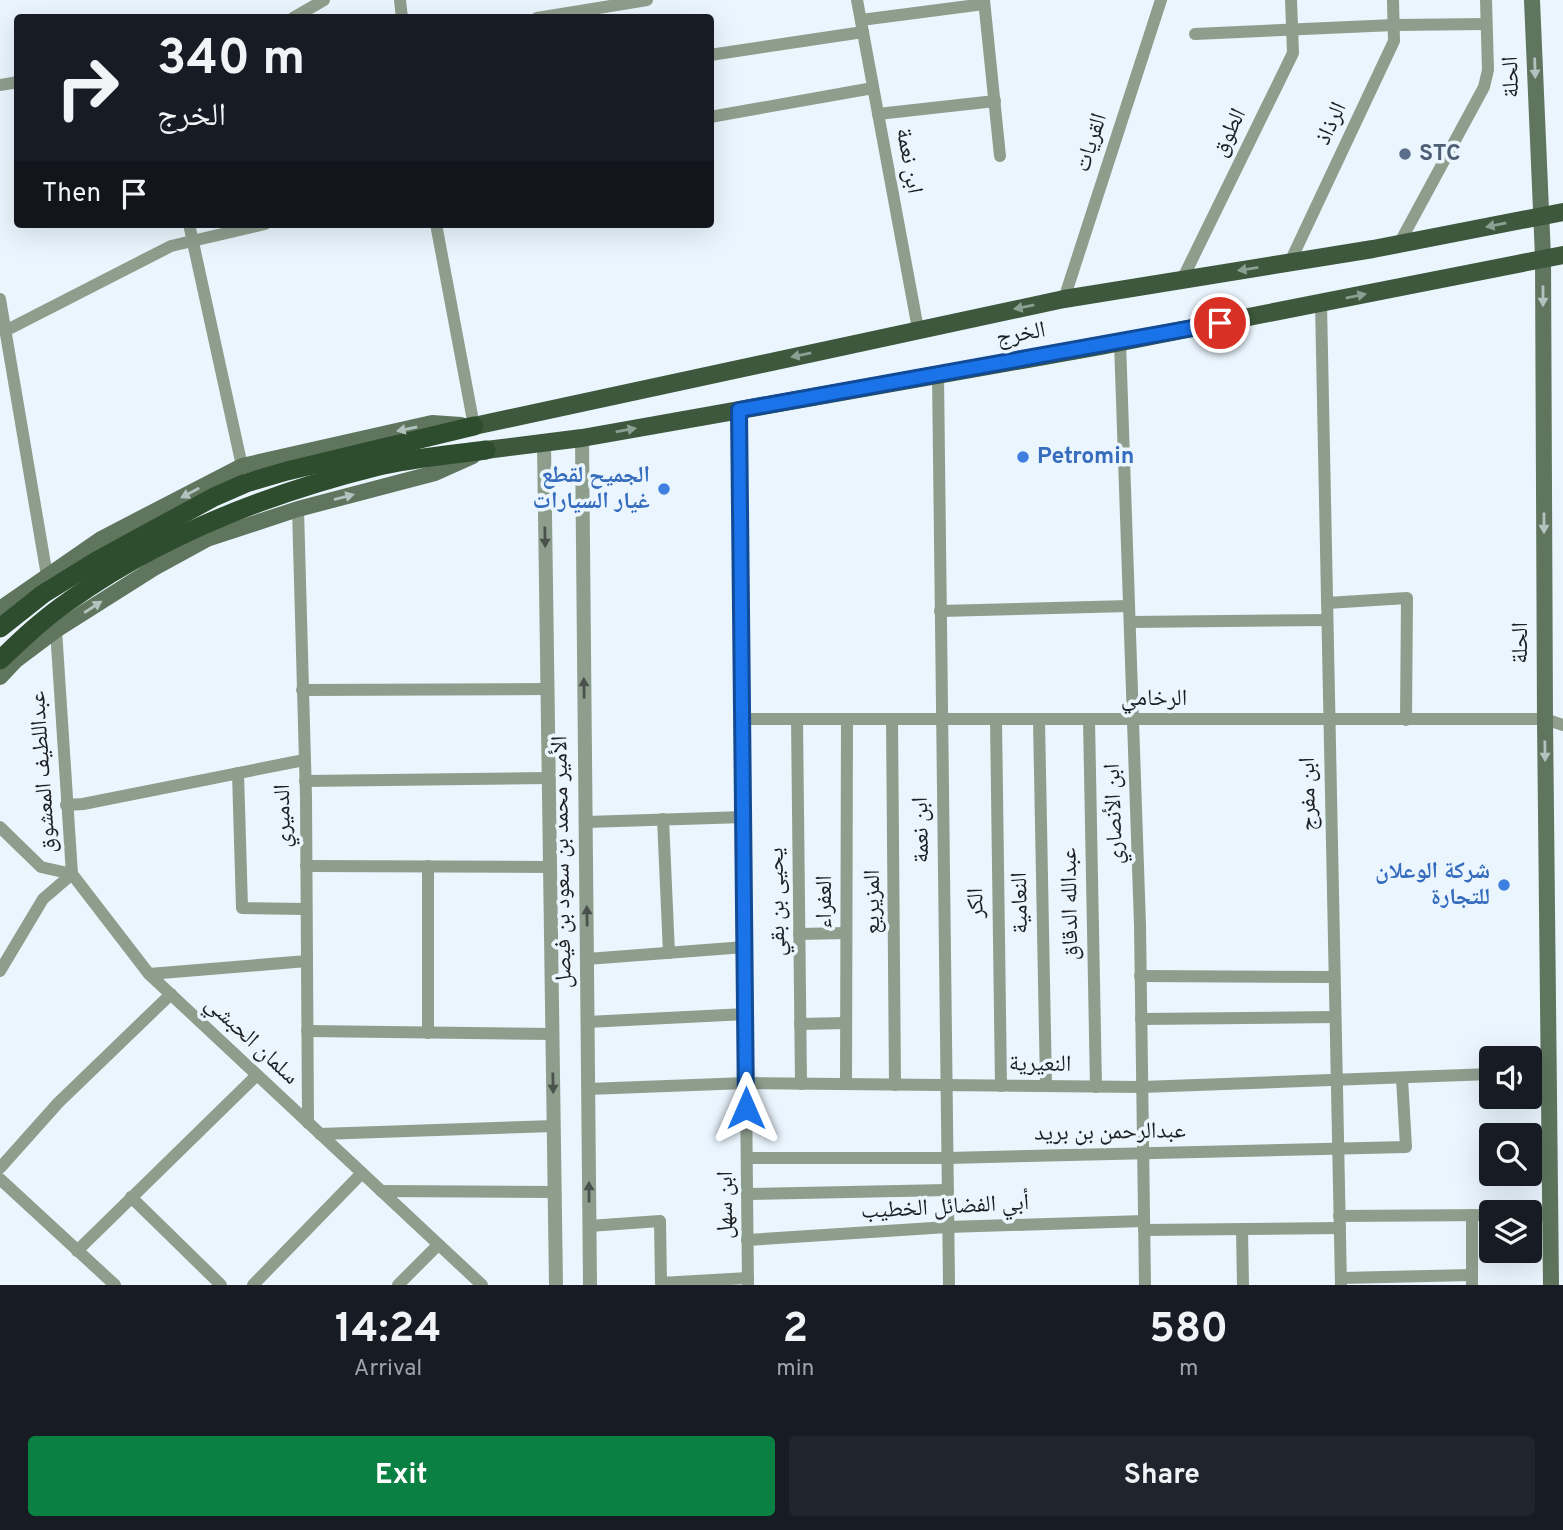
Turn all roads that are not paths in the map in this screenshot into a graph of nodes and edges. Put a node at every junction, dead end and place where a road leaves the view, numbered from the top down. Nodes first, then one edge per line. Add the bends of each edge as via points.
1 (647, 0) edge
2 (857, 0) edge
3 (1160, 0) edge
4 (1291, 0) edge
5 (1393, 0) edge
6 (1486, 0) edge
7 (1532, 0) edge
8 (320, 2) edge
9 (984, 2) edge
10 (300, 14) edge
11 (561, 14) edge
12 (1486, 24) junction
13 (1394, 25) junction
14 (862, 26) junction
15 (1292, 29) junction
16 (1195, 34) dead end
17 (714, 54) edge
18 (873, 88) junction
19 (996, 100) junction
20 (878, 114) junction
21 (714, 116) edge
22 (1000, 156) dead end
23 (1563, 212) edge
24 (1541, 217) junction
25 (190, 228) edge
26 (248, 228) edge
27 (437, 228) edge
28 (193, 241) junction
29 (1399, 244) junction
30 (1563, 255) edge
31 (1543, 257) junction
32 (1290, 262) junction
33 (1182, 280) junction
34 (0, 299) edge
35 (1064, 299) junction
36 (1321, 303) junction
37 (918, 329) junction
38 (5, 331) junction
39 (1120, 342) junction
40 (938, 375) junction
41 (739, 410) junction
42 (474, 426) junction
43 (582, 438) junction
44 (544, 444) junction
45 (486, 450) junction
46 (376, 458) junction
47 (242, 466) junction
48 (298, 509) junction
49 (47, 576) junction
50 (1326, 603) junction
51 (1129, 606) junction
52 (0, 609) edge
53 (940, 611) junction
54 (1327, 620) junction
55 (1130, 622) junction
56 (0, 628) edge
57 (56, 630) junction
58 (0, 660) edge
59 (0, 677) edge
60 (548, 689) junction
61 (302, 690) junction
62 (744, 719) junction
63 (797, 719) junction
64 (847, 719) junction
65 (892, 719) junction
66 (942, 719) junction
67 (996, 719) junction
68 (1545, 719) junction
69 (1039, 720) junction
70 (1089, 720) junction
71 (1133, 720) junction
72 (1329, 720) junction
73 (1406, 720) junction
74 (1563, 724) edge
75 (304, 760) junction
76 (238, 773) junction
77 (549, 778) junction
78 (305, 780) junction
79 (65, 805) junction
80 (744, 817) junction
81 (663, 819) junction
82 (586, 822) junction
83 (0, 827) edge
84 (306, 866) junction
85 (428, 866) junction
86 (550, 867) junction
87 (72, 874) junction
88 (306, 909) junction
89 (799, 933) junction
90 (846, 933) junction
91 (746, 947) junction
92 (668, 953) junction
93 (587, 959) junction
94 (307, 961) junction
95 (0, 971) edge
96 (149, 974) junction
97 (1140, 976) junction
98 (1334, 977) junction
99 (171, 994) junction
100 (746, 1014) junction
101 (1335, 1017) junction
102 (1141, 1018) junction
103 (587, 1023) junction
104 (846, 1023) junction
105 (800, 1024) junction
106 (307, 1031) junction
107 (428, 1033) junction
108 (553, 1034) junction
109 (1542, 1072) edge
110 (1549, 1072) junction
111 (257, 1075) junction
112 (1479, 1075) edge
113 (1402, 1078) junction
114 (1336, 1080) junction
115 (746, 1083) junction
116 (801, 1084) junction
117 (846, 1084) junction
118 (895, 1085) junction
119 (947, 1085) junction
120 (1001, 1086) junction
121 (1046, 1086) junction
122 (1096, 1087) junction
123 (1142, 1087) junction
124 (588, 1089) junction
125 (308, 1122) junction
126 (554, 1126) junction
127 (320, 1134) junction
128 (1338, 1149) junction
129 (1143, 1154) junction
130 (747, 1158) junction
131 (948, 1158) junction
132 (0, 1168) edge
133 (362, 1173) junction
134 (0, 1179) edge
135 (948, 1190) junction
136 (381, 1192) junction
137 (555, 1192) junction
138 (747, 1194) junction
139 (131, 1198) junction
140 (1472, 1215) junction
141 (1479, 1215) edge
142 (1542, 1215) edge
143 (1550, 1215) junction
144 (1339, 1222) junction
145 (1144, 1225) junction
146 (589, 1226) junction
147 (948, 1227) junction
148 (1242, 1229) junction
149 (747, 1240) junction
150 (438, 1245) junction
151 (77, 1251) junction
152 (1472, 1280) edge
153 (748, 1282) edge
154 (1341, 1282) edge
155 (661, 1284) edge
156 (115, 1285) edge
157 (221, 1285) edge
158 (253, 1285) edge
159 (398, 1285) edge
160 (482, 1285) edge
161 (556, 1285) edge
162 (590, 1285) edge
163 (948, 1285) edge
164 (1145, 1285) edge
165 (1243, 1285) edge
166 (1551, 1285) edge

1 - 11 street
2 - 14 street, ابن نعمة
3 - 35 street, القريات
4 - 15 street, الطوق
5 - 13 street, الرذاذ
6 - 12 street
7 -> 24 main road, الحلة
8 - 10 street
9 - 14 street
9 - 19 street
12 - 13 street
12 - 29 street via 1488,70 1479,100
13 - 15 street
13 - 32 street, الرذاذ via 1394,41
14 - 17 street
14 - 18 street, ابن نعمة
15 - 16 street
15 - 33 street, الطوق via 1293,53
18 - 20 street, ابن نعمة
18 - 21 street
19 - 20 street
19 - 22 street
20 - 37 street, ابن نعمة
23 - 24 main road
24 -> 29 main road
24 - 31 main road, الحلة
25 - 28 street
26 - 28 street
27 - 42 street
28 - 38 street via 171,246
28 - 47 street
29 - 32 main road
30 - 31 main road, الخرج
36 -> 31 main road, الخرج
31 -> 68 main road, الحلة
32 -> 33 main road
33 - 35 main road
34 - 38 street
35 -> 37 main road
36 - 39 main road, الخرج
36 - 50 street, ابن مفرج
37 -> 42 main road
38 - 49 street
39 - 40 main road, الخرج
39 - 51 street, ابن الأنصاري
40 - 41 main road, الخرج
40 - 53 street, ابن نعمة
43 -> 41 main road, الخرج
41 - 62 street, ابن سهل
42 - 46 highway
42 -> 47 main road via 432,423
43 - 44 main road, الخرج
82 -> 43 street, الأمير محمد بن سعود بن فيصل
44 - 45 main road, الخرج
44 -> 60 street, الأمير محمد بن سعود بن فيصل
45 - 46 highway
48 -> 45 main road via 435,473
46 - 56 highway via 287,471 214,497 98,560
46 - 58 highway via 215,520 141,555 68,601
47 -> 49 main road via 101,539
57 -> 48 main road via 207,539
48 - 61 street, الدميري
49 - 52 main road
50 - 54 street, ابن مفرج
50 - 73 street via 1407,598
51 - 53 street
51 - 55 street, ابن الأنصاري
53 - 66 street, ابن نعمة
54 - 55 street
54 - 72 street, ابن مفرج
55 - 71 street, ابن الأنصاري
57 - 59 main road
57 - 79 street, عبداللطيف المعشوق
60 - 61 street
60 - 77 street, الأمير محمد بن سعود بن فيصل
61 - 75 street, الدميري
62 - 63 street, الرخامي
62 - 80 street, ابن سهل
63 - 64 street, الرخامي
63 - 89 street, يحيى بن بقي
64 - 65 street, الرخامي
64 - 90 street, العفراء
65 - 66 street, الرخامي
65 - 118 street, المزيريع
66 - 67 street, الرخامي
66 - 119 street, ابن نعمة
67 - 69 street, الرخامي
67 - 120 street, الكر
68 - 73 street, الرخامي
68 - 74 street, الرخامي
68 -> 110 main road, الحلة
69 - 70 street, الرخامي
69 - 121 street, النعامية
70 - 71 street, الرخامي
70 - 122 street, عبدالله الدقاق
71 - 72 street, الرخامي
71 - 97 street, ابن الأنصاري
72 - 73 street, الرخامي
72 - 98 street, ابن مفرج
75 - 76 street
75 - 78 street, الدميري
76 - 79 street
76 - 88 street via 242,908
77 - 78 street
77 - 86 street, الأمير محمد بن سعود بن فيصل
78 - 84 street, الدميري
79 - 87 street, عبداللطيف المعشوق
80 - 81 street
80 - 91 street, ابن سهل
81 - 82 street
81 - 92 street
93 -> 82 street, الأمير محمد بن سعود بن فيصل
83 - 87 street via 41,867
84 - 85 street
84 - 88 street, الدميري
85 - 86 street
85 - 107 street
86 - 108 street, الأمير محمد بن سعود بن فيصل
87 - 95 street, عبداللطيف المعشوق via 43,900
87 - 96 street, سلمان الحبشي
88 - 94 street, الدميري
89 - 90 street
89 - 105 street, يحيى بن بقي
90 - 104 street, العفراء
91 - 92 street
91 - 100 street, ابن سهل
92 - 93 street
93 - 103 street, الأمير محمد بن سعود بن فيصل
94 - 96 street
94 - 106 street, الدميري
96 - 99 street, سلمان الحبشي
97 - 98 street
97 - 102 street, ابن الأنصاري
98 - 101 street, ابن مفرج
99 - 111 street, سلمان الحبشي
99 - 132 street via 58,1103
100 - 103 street
100 - 115 street, ابن سهل
101 - 102 street
101 - 114 street, ابن مفرج
102 - 123 street, ابن الأنصاري
103 - 124 street, الأمير محمد بن سعود بن فيصل
104 - 105 street
104 - 117 street, العفراء
105 - 116 street, يحيى بن بقي
106 - 107 street
106 - 125 street, الدميري
107 - 108 street
108 -> 126 street, الأمير محمد بن سعود بن فيصل
109 - 110 street
110 - 143 main road, الحلة
111 - 125 street, سلمان الحبشي
111 - 139 street
112 - 113 street, النعيرية
113 - 114 street, النعيرية
113 - 128 street, عبدالرحمن بن بريد via 1406,1147
114 - 123 street, النعيرية
114 - 128 street, ابن مفرج
115 - 116 street, النعيرية
115 - 124 street, النعيرية
115 - 130 street, ابن سهل
116 - 117 street, النعيرية
117 - 118 street, النعيرية
118 - 119 street, النعيرية
119 - 120 street, النعيرية
119 - 131 street, ابن نعمة
120 - 121 street, النعيرية
121 - 122 street, النعيرية
122 - 123 street, النعيرية
123 - 129 street, ابن الأنصاري
146 -> 124 street, الأمير محمد بن سعود بن فيصل
125 - 127 street, سلمان الحبشي
126 - 127 street
126 - 137 street, الأمير محمد بن سعود بن فيصل
127 - 133 street, سلمان الحبشي
128 - 129 street, عبدالرحمن بن بريد
128 - 144 street, ابن مفرج
129 - 131 street, عبدالرحمن بن بريد
129 - 145 street, ابن الأنصاري
130 - 131 street, عبدالرحمن بن بريد
130 - 138 street, ابن سهل
131 - 135 street, ابن نعمة
133 - 136 street, سلمان الحبشي
133 - 158 street
134 - 151 street
135 - 138 street
135 - 147 street, ابن نعمة
136 - 137 street
136 - 150 street, سلمان الحبشي
137 - 161 street, الأمير محمد بن سعود بن فيصل
138 - 149 street, ابن سهل
139 - 151 street
139 - 157 street
140 - 141 street, أبي الفضائل الخطيب
140 - 144 street, أبي الفضائل الخطيب
140 - 152 street
142 - 143 street
143 - 166 main road, الحلة
144 - 148 street, أبي الفضائل الخطيب
144 - 154 street, ابن مفرج
145 - 147 street, أبي الفضائل الخطيب
145 - 148 street, أبي الفضائل الخطيب
145 - 164 street, ابن الأنصاري
146 - 155 street via 660,1221
146 - 162 street, الأمير محمد بن سعود بن فيصل
147 - 149 street, أبي الفضائل الخطيب
147 - 163 street, ابن نعمة
148 - 165 street
149 - 153 street, ابن سهل
150 - 159 street
150 - 160 street, سلمان الحبشي
151 - 156 street
152 - 154 street
153 - 155 street

